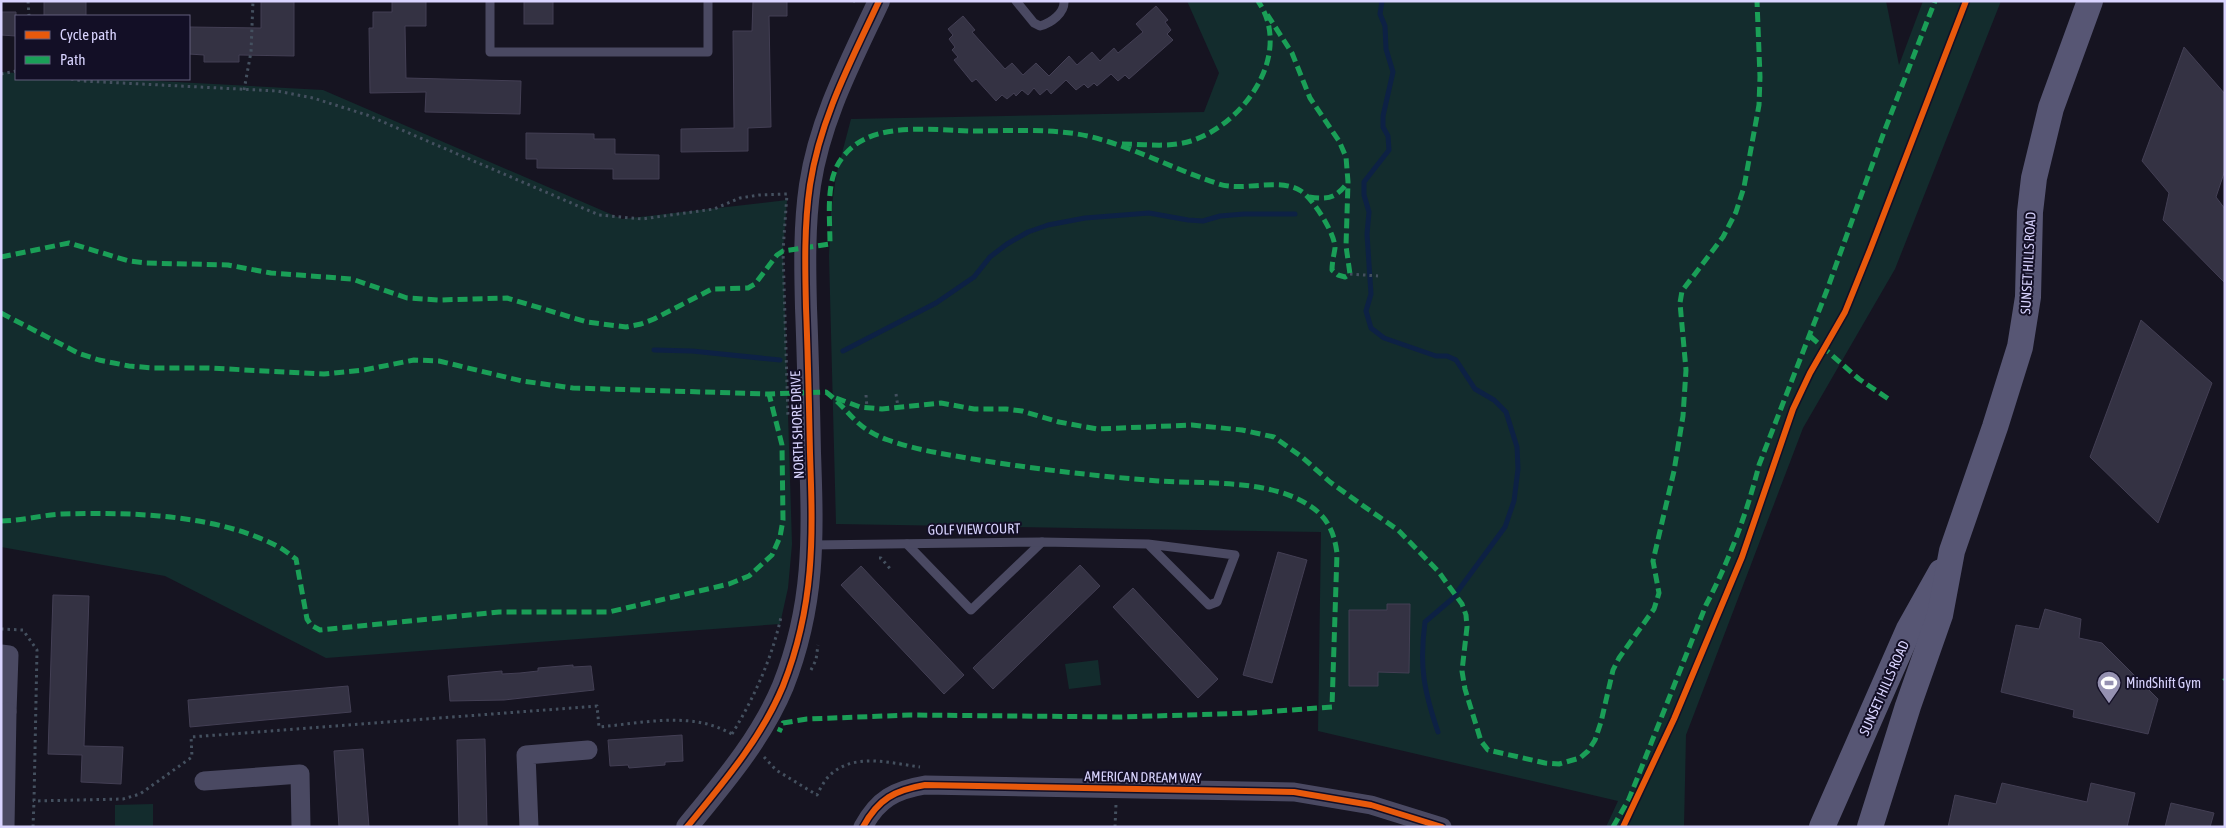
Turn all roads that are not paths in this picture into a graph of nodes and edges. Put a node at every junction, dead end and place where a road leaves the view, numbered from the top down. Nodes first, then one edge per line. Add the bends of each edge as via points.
1 (490, 1) edge
2 (708, 1) edge
3 (879, 1) edge
4 (1016, 1) edge
5 (1064, 1) edge
6 (2090, 1) edge
7 (1042, 542) junction
8 (907, 544) junction
9 (1148, 544) junction
10 (812, 545) junction
11 (1952, 552) junction
12 (1, 654) edge
13 (4, 712) edge
14 (588, 750) dead end
15 (204, 781) dead end
16 (1439, 826) edge
17 (4, 827) edge
18 (302, 827) edge
19 (528, 827) edge
20 (687, 827) edge
21 (863, 827) edge
22 (1822, 827) edge
23 (1870, 827) edge

1 - 2 lane via 490,52 708,52
3 - 10 street, NORTH SHORE DRIVE via 828,112 816,152 806,216
4 - 5 lane via 1040,26 1055,18 1063,9
6 - 11 main road, SUNSET HILLS ROAD via 2051,108 2034,178 2028,297 2020,347
7 - 8 lane, GOLF VIEW COURT
7 - 8 lane, GOLF VIEW COURT via 971,610
7 - 9 lane, GOLF VIEW COURT
8 - 10 lane, GOLF VIEW COURT
9 - 9 lane, GOLF VIEW COURT via 1209,605 1217,602 1234,555
10 - 20 street, NORTH SHORE DRIVE via 805,614 778,696 741,740 734,769
11 - 22 main road, SUNSET HILLS ROAD via 1909,629
11 - 23 main road, SUNSET HILLS ROAD via 1940,615
12 - 13 street via 9,655
13 - 17 street
14 - 19 street via 526,755
15 - 18 street via 300,774
16 - 21 street, AMERICAN DREAM WAY via 1371,805 1294,792 926,785 898,791 884,800 872,811

